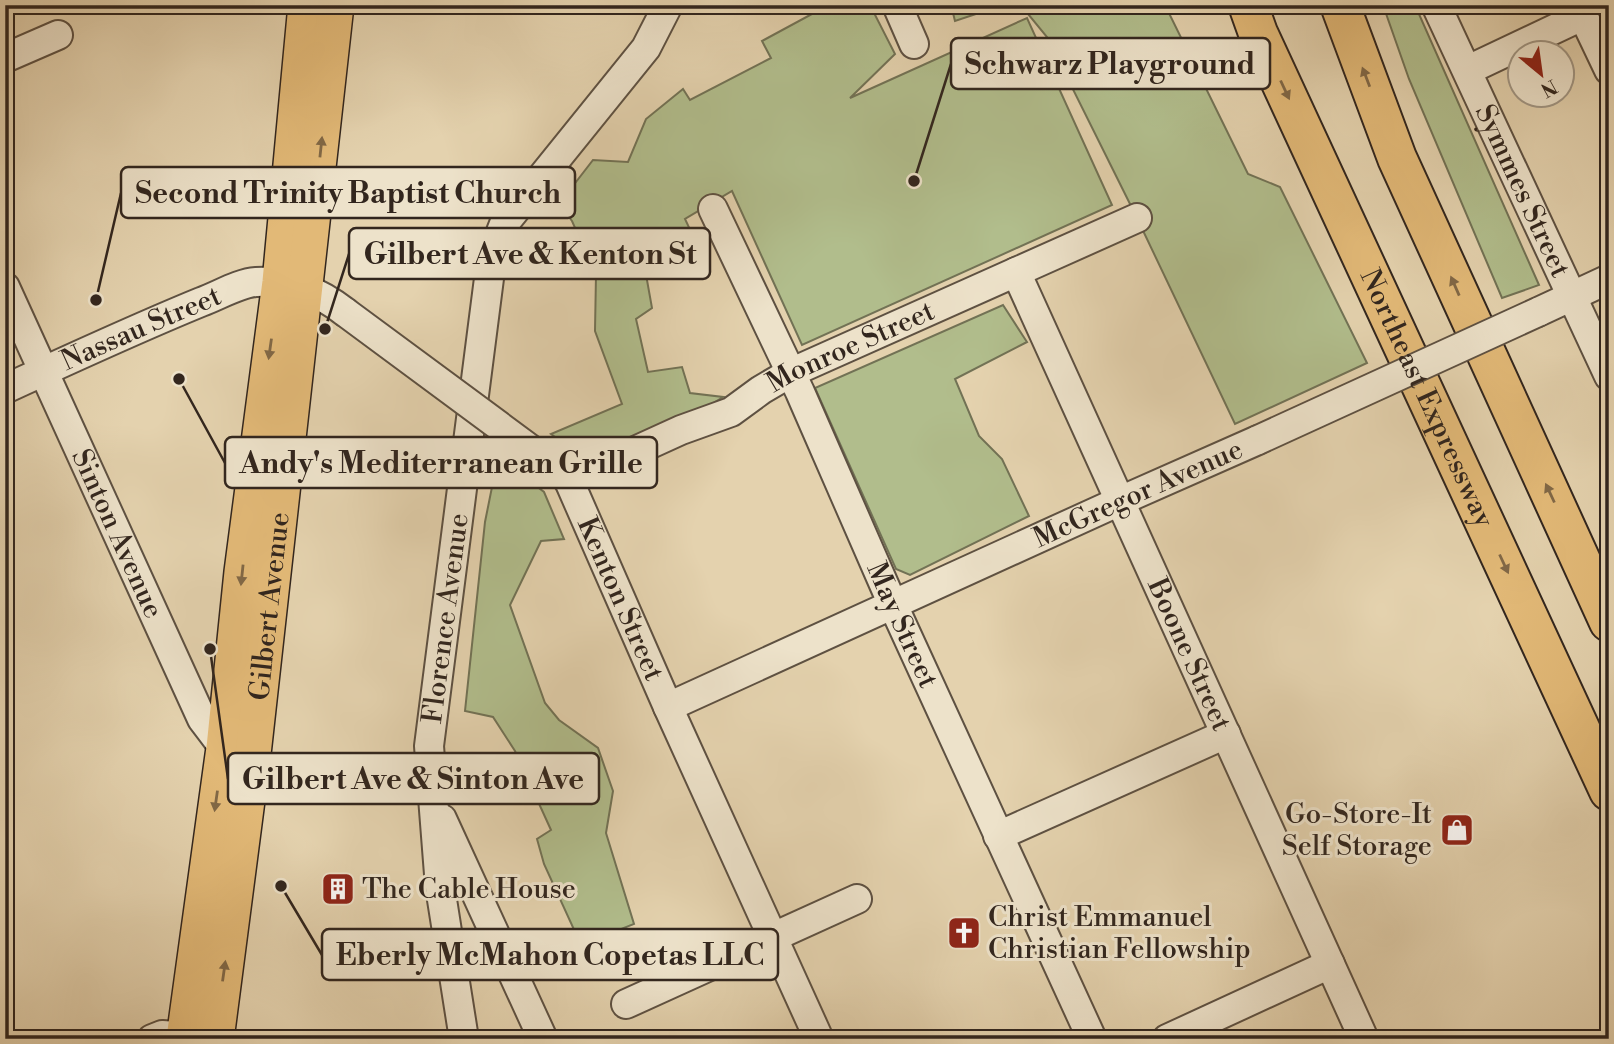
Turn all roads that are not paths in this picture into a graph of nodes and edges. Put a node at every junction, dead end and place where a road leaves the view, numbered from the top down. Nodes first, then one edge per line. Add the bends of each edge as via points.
1 (306, 5) edge
2 (337, 5) edge
3 (668, 5) edge
4 (897, 5) edge
5 (1248, 5) edge
6 (1340, 5) edge
7 (1436, 5) edge
8 (1580, 11) edge
9 (58, 35) dead end
10 (914, 44) dead end
11 (5, 58) edge
12 (1468, 70) junction
13 (1609, 70) edge
14 (713, 209) dead end
15 (1137, 218) dead end
16 (1016, 272) junction
17 (1609, 279) edge
18 (293, 285) junction
19 (5, 287) edge
20 (1572, 296) junction
21 (43, 371) junction
22 (790, 373) junction
23 (1609, 376) edge
24 (5, 389) edge
25 (564, 476) junction
26 (1120, 501) junction
27 (893, 605) junction
28 (1609, 622) edge
29 (668, 707) junction
30 (1226, 734) junction
31 (238, 751) junction
32 (1609, 791) edge
33 (434, 801) junction
34 (998, 836) junction
35 (857, 899) dead end
36 (773, 937) junction
37 (1330, 964) junction
38 (626, 1004) dead end
39 (190, 1038) edge
40 (464, 1039) edge
41 (543, 1039) edge
42 (819, 1039) edge
43 (1092, 1039) edge
44 (1167, 1039) edge
45 (1364, 1039) edge

1 - 18 main road, Gilbert Avenue
18 -> 2 main road, Gilbert Avenue
3 - 33 street, Florence Avenue via 646,48 505,224 492,255 429,746
4 - 10 street
5 -> 32 highway, Northeast Expressway
28 -> 6 highway via 1397,158
7 - 12 street, Symmes Street
8 - 12 street
8 - 13 street
9 - 11 street
12 - 20 street, Symmes Street
14 - 22 street, May Street
15 - 16 street, Monroe Street
16 - 22 street, Monroe Street
16 - 26 street, Boone Street
17 - 20 street, McGregor Avenue
18 - 21 street, Nassau Street via 253,282
18 - 25 street, Kenton Street, bridge via 329,300
18 - 31 main road, Gilbert Avenue
19 - 21 street, Sinton Avenue
20 - 23 street, Symmes Street
20 - 26 street, McGregor Avenue, bridge
21 - 24 street, Nassau Street
21 - 31 street, Sinton Avenue via 202,719
22 - 25 street, Monroe Street via 732,412
22 - 27 street, May Street
25 - 29 street, Kenton Street
26 - 27 street, McGregor Avenue
26 - 30 street, Boone Street
27 - 29 street, McGregor Avenue
27 - 34 street, May Street
29 - 36 street, Kenton Street
30 - 34 street
30 - 37 street, Boone Street
31 - 39 main road, Gilbert Avenue
33 - 40 street, Florence Avenue via 440,887
33 - 41 street
34 - 43 street, May Street
35 - 36 street
36 - 38 street
36 - 42 street, Kenton Street
37 - 44 street
37 - 45 street, Boone Street

